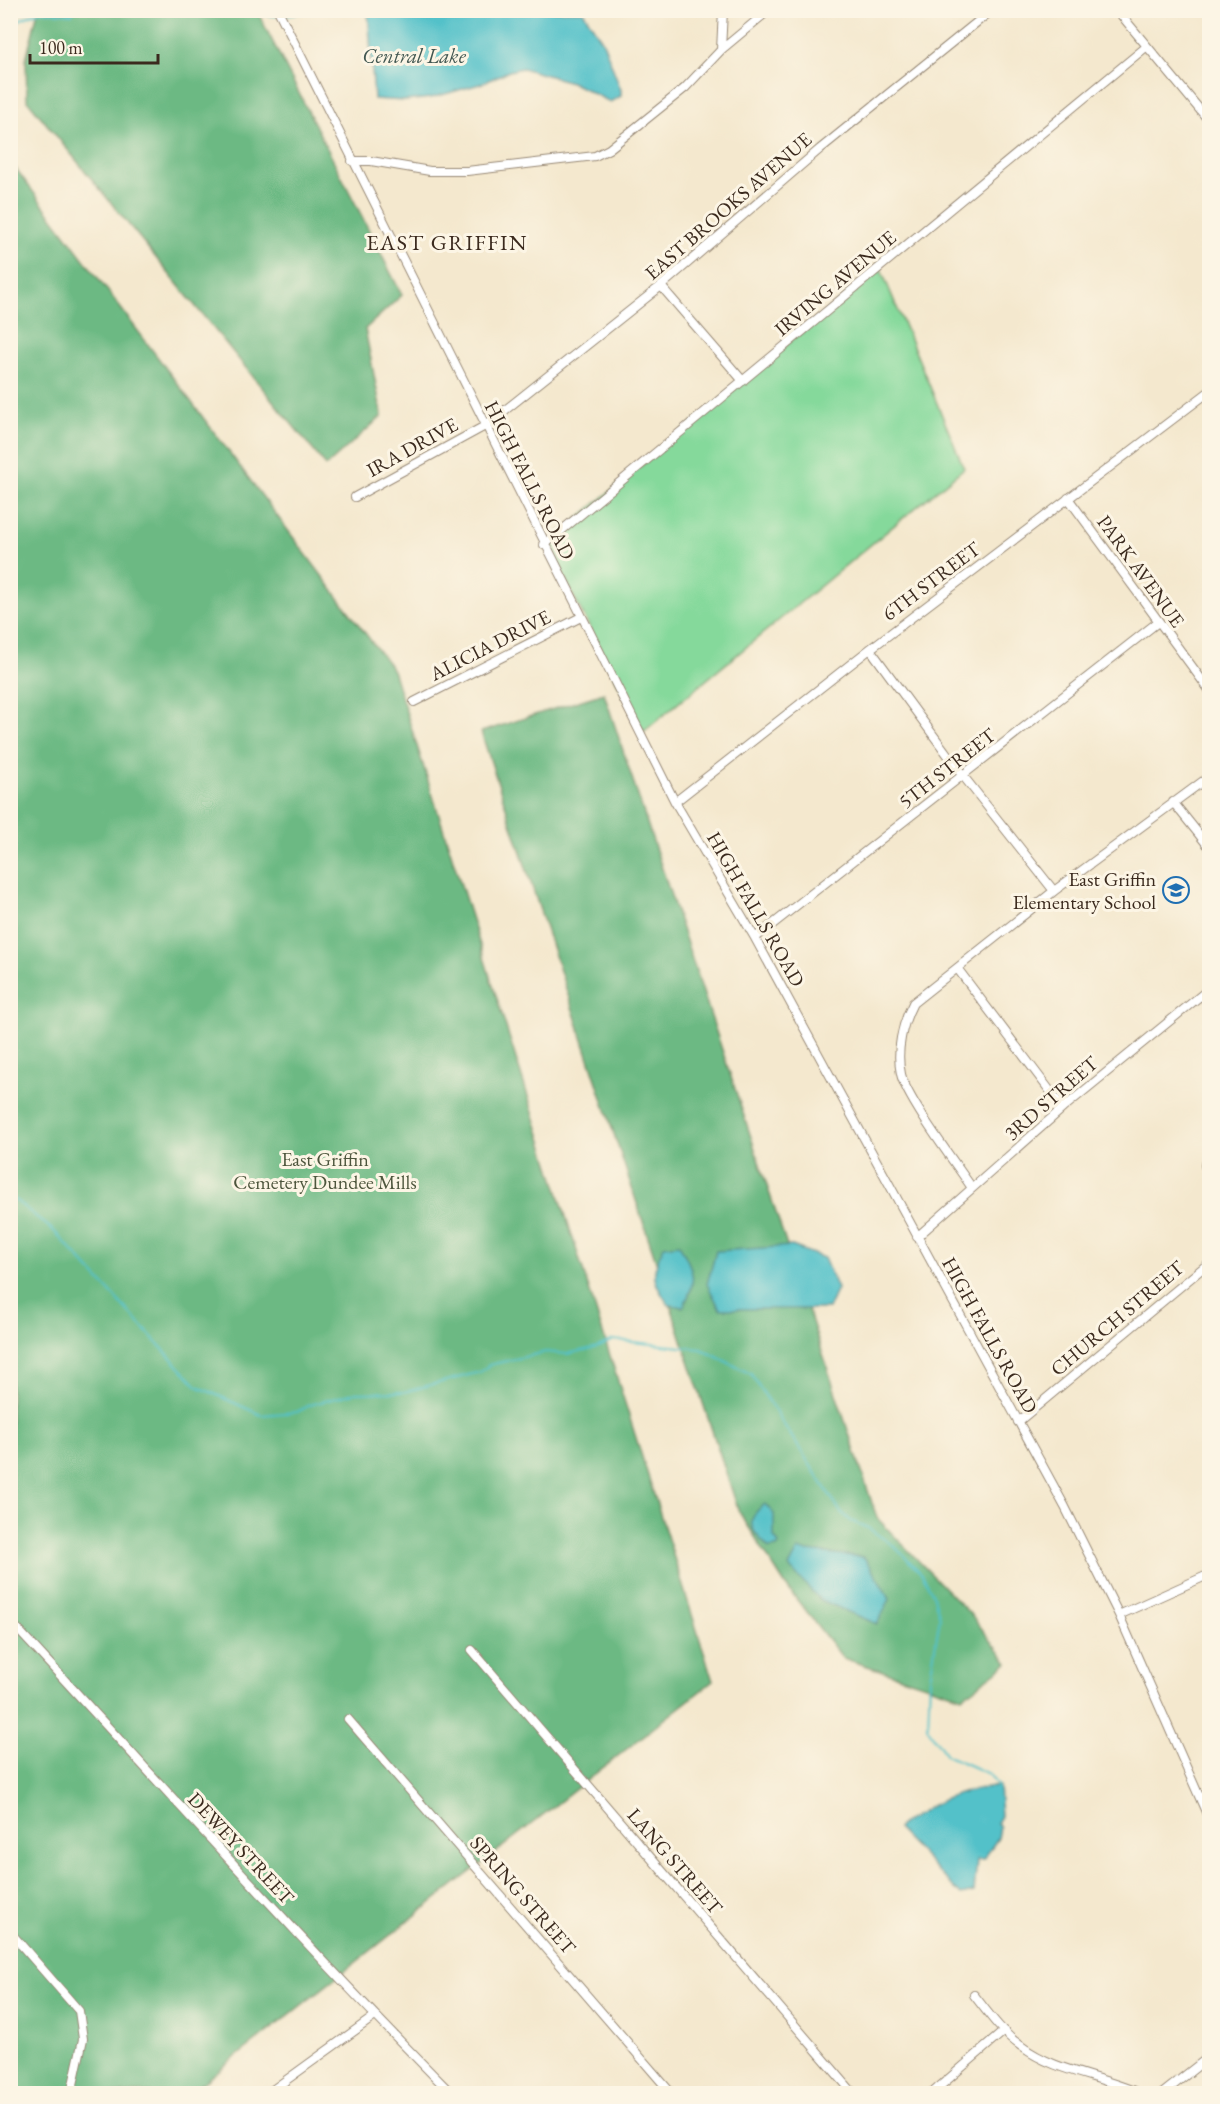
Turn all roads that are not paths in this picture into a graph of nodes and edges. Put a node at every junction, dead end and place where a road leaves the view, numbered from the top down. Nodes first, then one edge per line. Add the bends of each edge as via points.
1 (278, 10) edge
2 (723, 10) edge
3 (769, 10) edge
4 (992, 10) edge
5 (1117, 10) edge
6 (1146, 47) junction
7 (721, 50) junction
8 (1209, 122) edge
9 (352, 161) junction
10 (661, 286) junction
11 (743, 381) junction
12 (1209, 391) edge
13 (484, 426) junction
14 (355, 497) dead end
15 (1068, 498) junction
16 (544, 545) junction
17 (581, 617) junction
18 (1158, 622) junction
19 (870, 649) junction
20 (1209, 691) edge
21 (414, 702) dead end
22 (1209, 776) edge
23 (964, 777) junction
24 (675, 802) junction
25 (1173, 802) junction
26 (1209, 848) edge
27 (1054, 891) junction
28 (754, 938) junction
29 (957, 968) junction
30 (1209, 988) edge
31 (1202, 995) junction
32 (1209, 1005) edge
33 (1063, 1108) junction
34 (1205, 1165) dead end
35 (1209, 1182) edge
36 (972, 1188) junction
37 (917, 1237) junction
38 (1209, 1262) edge
39 (1018, 1422) junction
40 (1209, 1574) edge
41 (1119, 1616) junction
42 (10, 1621) edge
43 (472, 1650) dead end
44 (348, 1719) dead end
45 (1209, 1821) edge
46 (10, 1932) edge
47 (974, 1995) dead end
48 (375, 2016) junction
49 (1004, 2031) junction
50 (1209, 2056) edge
51 (936, 2092) edge
52 (71, 2094) edge
53 (267, 2094) edge
54 (452, 2094) edge
55 (672, 2094) edge
56 (854, 2094) edge
57 (1141, 2094) edge
58 (1162, 2094) edge

1 - 9 street, HIGH FALLS ROAD
2 - 7 street
3 - 7 street
4 - 10 street, EAST BROOKS AVENUE via 820,149
5 - 6 street
6 - 8 street
6 - 11 street, IRVING AVENUE
7 - 9 street via 685,88 609,150 595,156 467,171 430,171
9 - 13 street, HIGH FALLS ROAD
10 - 11 street
10 - 13 street, EAST BROOKS AVENUE
11 - 16 street, IRVING AVENUE
12 - 15 street, 6TH STREET
13 - 14 street, IRA DRIVE
13 - 16 street, HIGH FALLS ROAD
15 - 18 street, PARK AVENUE
15 - 19 street, 6TH STREET
16 - 17 street, HIGH FALLS ROAD
17 - 21 street, ALICIA DRIVE
17 - 24 street, HIGH FALLS ROAD
18 - 20 street, PARK AVENUE
18 - 23 street, 5TH STREET
19 - 23 street
19 - 24 street, 6TH STREET
22 - 25 street
23 - 27 street
23 - 28 street, 5TH STREET
24 - 28 street, HIGH FALLS ROAD
25 - 26 street
25 - 27 street
27 - 29 street
28 - 37 street, HIGH FALLS ROAD
29 - 33 street
29 - 36 street via 913,1003 904,1025 901,1076
30 - 31 street, 3RD STREET
31 - 32 street
31 - 33 street, 3RD STREET
33 - 36 street, 3RD STREET
34 - 35 street
36 - 37 street, 3RD STREET
37 - 39 street, HIGH FALLS ROAD
38 - 39 street, CHURCH STREET
39 - 41 street, HIGH FALLS ROAD
40 - 41 street
41 - 45 street, HIGH FALLS ROAD
42 - 48 street, DEWEY STREET
43 - 56 street, LANG STREET
44 - 55 street, SPRING STREET
46 - 52 street via 79,2011 83,2039
47 - 49 street
48 - 53 street
48 - 54 street, DEWEY STREET
49 - 51 street
49 - 57 street via 1041,2059
50 - 58 street

